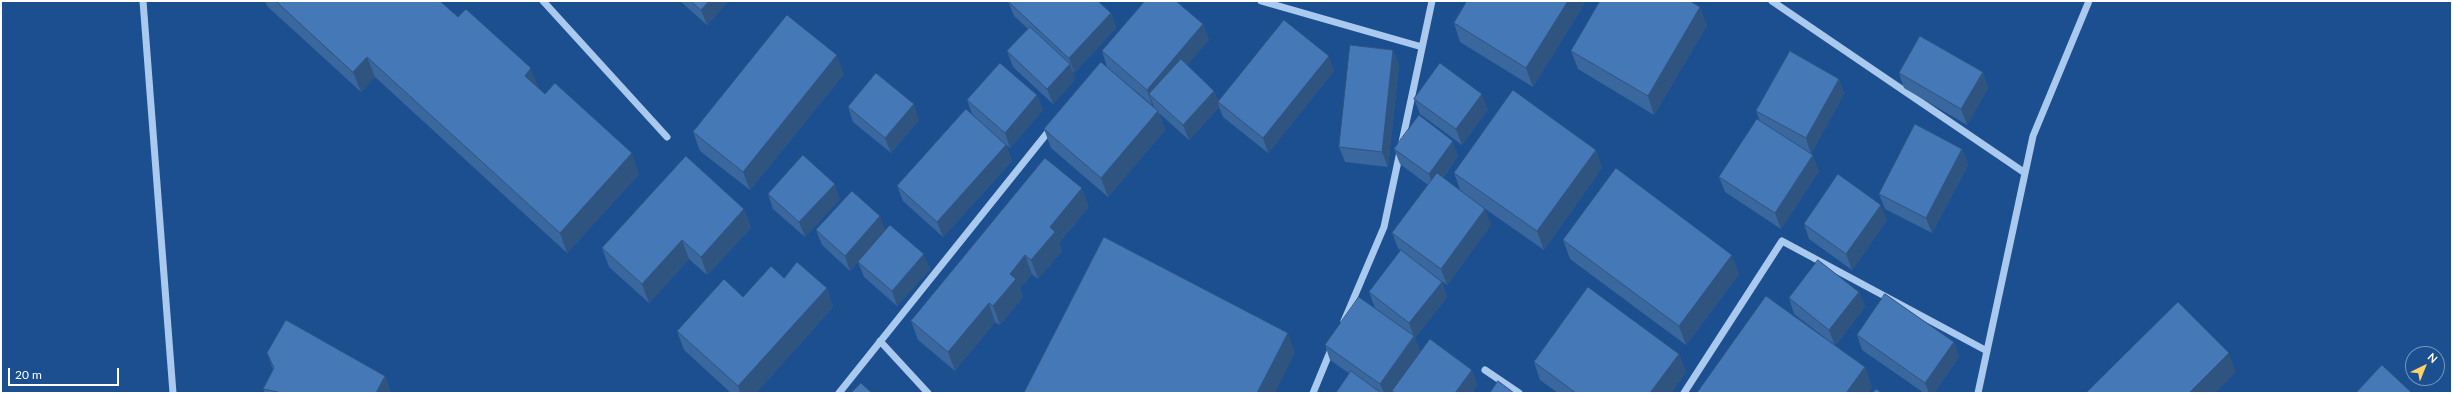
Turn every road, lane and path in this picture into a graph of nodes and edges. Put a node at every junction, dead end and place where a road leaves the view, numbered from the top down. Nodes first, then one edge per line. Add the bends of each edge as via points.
1 (143, 1) edge
2 (543, 1) edge
3 (1261, 1) edge
4 (1432, 1) edge
5 (1772, 1) edge
6 (2089, 1) edge
7 (1422, 47) junction
8 (1058, 118) edge
9 (667, 137) dead end
10 (2025, 173) junction
11 (1341, 328) edge
12 (880, 341) junction
13 (1334, 342) edge
14 (1987, 351) junction
15 (1486, 370) dead end
16 (173, 393) edge
17 (839, 393) edge
18 (928, 393) edge
19 (1313, 393) edge
20 (1518, 393) edge
21 (1684, 393) edge
22 (1978, 393) edge

1 - 16 street
2 - 9 street
3 - 7 street
4 - 7 street
5 - 10 street
6 - 10 street via 2033,136
7 - 11 street via 1384,227
8 - 12 street
10 - 14 street
12 - 17 street
12 - 18 street
13 - 19 street
14 - 21 street via 1782,241
14 - 22 street
15 - 20 street

